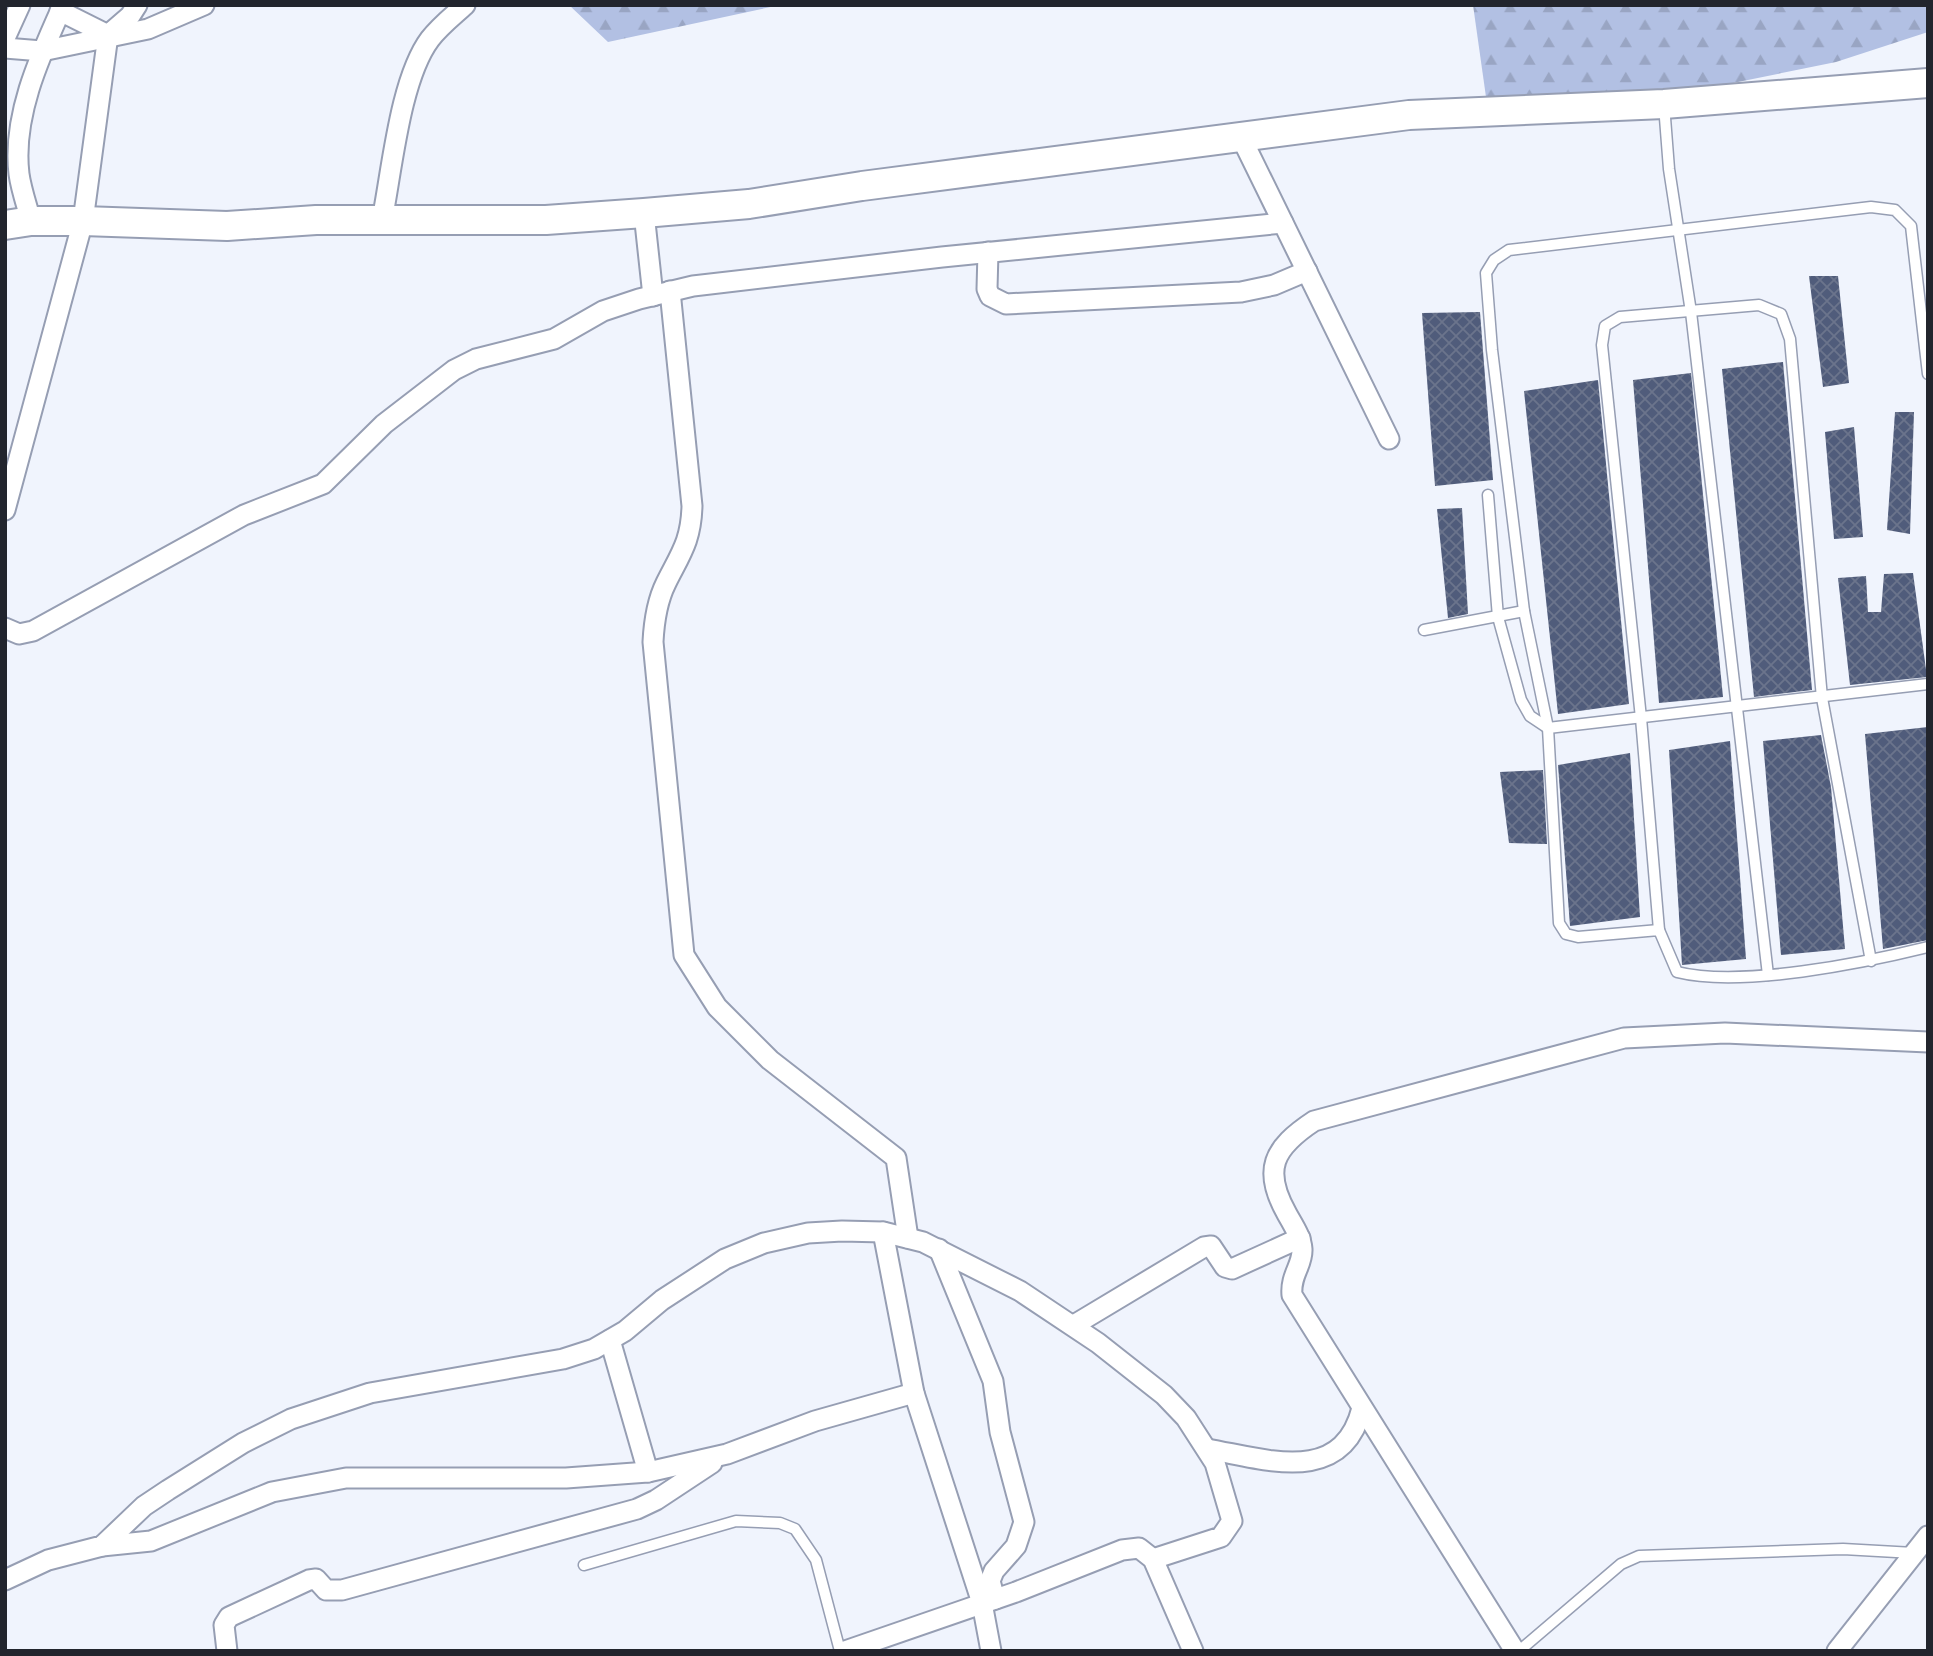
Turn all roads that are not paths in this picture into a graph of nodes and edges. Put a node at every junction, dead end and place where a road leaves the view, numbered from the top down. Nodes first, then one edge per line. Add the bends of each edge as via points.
1 (20, 5) edge
2 (137, 5) edge
3 (204, 5) edge
4 (466, 5) edge
5 (62, 8) edge
6 (108, 35) junction
7 (5, 38) edge
8 (5, 48) edge
9 (42, 51) junction
10 (1928, 83) edge
11 (1664, 104) junction
12 (1240, 135) junction
13 (645, 213) junction
14 (382, 220) junction
15 (83, 221) junction
16 (18, 223) edge
17 (1283, 223) junction
18 (1678, 232) junction
19 (988, 252) junction
20 (1307, 271) junction
21 (662, 293) junction
22 (1691, 312) junction
23 (1928, 374) edge
24 (1389, 439) dead end
25 (1488, 495) dead end
26 (5, 510) edge
27 (1524, 611) junction
28 (1498, 617) junction
29 (5, 628) edge
30 (1424, 630) dead end
31 (1928, 684) edge
32 (1822, 698) junction
33 (1735, 707) junction
34 (1642, 718) junction
35 (1548, 729) junction
36 (1659, 930) junction
37 (1928, 947) edge
38 (1871, 961) junction
39 (1768, 975) junction
40 (1928, 1042) edge
41 (883, 1232) junction
42 (908, 1238) junction
43 (1300, 1238) junction
44 (939, 1249) junction
45 (1074, 1325) junction
46 (610, 1340) junction
47 (914, 1393) junction
48 (1362, 1408) junction
49 (1207, 1449) junction
50 (727, 1454) junction
51 (648, 1472) junction
52 (1928, 1536) edge
53 (102, 1546) junction
54 (1915, 1553) junction
55 (1153, 1559) junction
56 (584, 1565) dead end
57 (5, 1580) edge
58 (988, 1601) junction
59 (228, 1651) edge
60 (842, 1651) edge
61 (991, 1651) edge
62 (1193, 1651) edge
63 (1517, 1651) edge
64 (1837, 1651) edge

1 - 7 street
2 - 6 street
3 - 6 street via 148,29
4 - 14 street via 430,40 416,65
5 - 6 street
5 - 9 street
6 - 9 street
6 - 15 street
8 - 9 street
9 - 16 street via 21,132
10 - 11 main road
11 - 12 main road via 1409,115
11 - 18 lane
12 - 13 main road via 749,204
12 - 17 street
13 - 14 main road
13 - 21 street
14 - 15 main road via 228,226
15 - 16 main road
15 - 26 street
17 - 19 street
17 - 20 street
18 - 22 lane
18 - 23 lane via 1871,207 1895,210 1911,226
18 - 27 lane via 1509,250 1494,260 1486,273
19 - 20 street via 986,289 996,301 1006,304 1241,292
19 - 21 street
20 - 24 street
21 - 29 street via 603,311 554,339 476,359 454,370 384,424 323,484 244,515 33,631 19,634
21 - 42 street via 692,506 687,547 665,585 653,642 684,955 717,1007 748,1039 896,1158
22 - 32 lane via 1759,305 1781,314 1790,339
22 - 33 lane
22 - 34 lane via 1620,317 1605,326 1602,345
25 - 28 lane
27 - 28 lane
27 - 35 lane
28 - 30 lane
28 - 35 lane via 1521,700 1530,716
31 - 32 lane
32 - 33 lane
32 - 38 lane
33 - 34 lane
33 - 39 lane
34 - 35 lane
34 - 36 lane
35 - 36 lane via 1559,923 1566,934 1578,936
36 - 39 lane via 1677,972
37 - 38 lane
38 - 39 lane
40 - 43 street via 1725,1033 1624,1038 1314,1121 1278,1152 1272,1173 1278,1197
41 - 42 street
41 - 46 street via 808,1233 764,1243 696,1276
41 - 47 street
42 - 44 street
43 - 45 street via 1232,1269 1225,1267 1211,1246 1204,1247
43 - 48 street via 1302,1251 1292,1295
44 - 45 street
44 - 58 street via 990,1372 1000,1432 1024,1522 1016,1546 994,1571
45 - 49 street via 1164,1395
46 - 51 street
46 - 53 street via 563,1359 370,1393 291,1419 243,1443 144,1506
47 - 50 street via 816,1420
47 - 58 street
48 - 49 street via 1353,1436 1319,1460 1293,1462
48 - 63 street
49 - 55 street via 1231,1508 1229,1530 1221,1537
50 - 51 street
50 - 59 street via 637,1508 342,1590 326,1590 316,1579 310,1580 229,1617 224,1625
51 - 53 street via 566,1478 346,1478 272,1492 151,1541
52 - 54 street
53 - 57 street via 48,1560
54 - 63 lane via 1822,1549 1639,1556 1621,1564
54 - 64 street
55 - 58 street via 1139,1548 1122,1550
55 - 62 street
56 - 60 lane via 736,1521 780,1523 795,1529 816,1560
58 - 60 street
58 - 61 street

